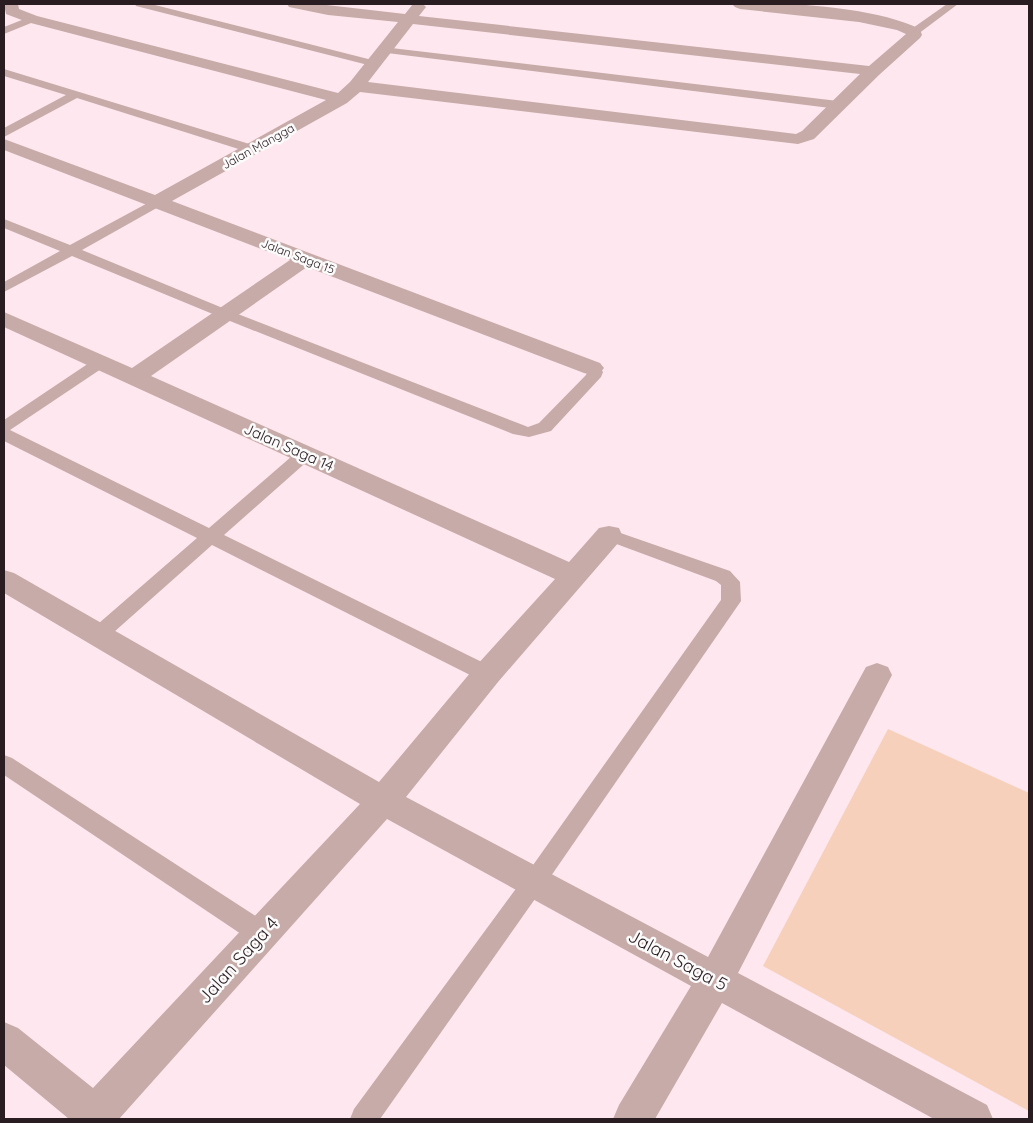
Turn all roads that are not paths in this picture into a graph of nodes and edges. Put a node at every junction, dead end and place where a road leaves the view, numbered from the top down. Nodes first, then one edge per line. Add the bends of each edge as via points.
1 (11, 4) edge
2 (140, 4) edge
3 (294, 4) edge
4 (421, 4) edge
5 (740, 4) edge
6 (953, 4) edge
7 (842, 9) edge
8 (32, 19) junction
9 (409, 19) junction
10 (4, 31) edge
11 (914, 32) junction
12 (383, 50) junction
13 (372, 63) junction
14 (873, 71) junction
15 (4, 72) edge
16 (356, 86) junction
17 (76, 94) junction
18 (341, 99) junction
19 (838, 105) junction
20 (4, 133) edge
21 (4, 144) edge
22 (252, 149) junction
23 (157, 202) junction
24 (4, 223) edge
25 (70, 251) junction
26 (305, 259) junction
27 (4, 288) edge
28 (224, 314) junction
29 (4, 319) edge
30 (101, 362) junction
31 (592, 368) joint
32 (134, 377) junction
33 (4, 427) edge
34 (4, 434) edge
35 (305, 454) junction
36 (609, 536) joint
37 (210, 537) junction
38 (574, 576) junction
39 (4, 580) edge
40 (98, 635) junction
41 (486, 674) junction
42 (877, 675) dead end
43 (4, 764) edge
44 (383, 801) junction
45 (534, 882) junction
46 (262, 934) junction
47 (715, 980) junction
48 (4, 1041) edge
49 (94, 1117) edge
50 (364, 1119) edge
51 (633, 1119) edge
52 (973, 1119) edge

1 - 8 street via 11,10
2 - 13 lane
3 - 9 street
4 - 9 street, Jalan Mangga
5 - 7 street
6 - 11 lane
7 - 11 street via 903,25
8 - 10 lane
8 - 18 street
9 - 12 street, Jalan Mangga
9 - 14 street
11 - 14 street
12 - 13 street, Jalan Mangga
12 - 19 lane
13 - 16 street, Jalan Mangga
14 - 19 street
15 - 17 lane
16 - 18 street, Jalan Mangga
16 - 19 street via 787,139 808,135
17 - 20 lane
17 - 22 lane
18 - 22 street, Jalan Mangga
21 - 23 street, Jalan Saga 15
22 - 23 street, Jalan Mangga
23 - 25 lane
23 - 26 street, Jalan Saga 15
24 - 25 lane
25 - 27 lane
25 - 28 lane
26 - 28 street
26 - 31 street, Jalan Saga 15
28 - 31 lane via 529,432 545,427 593,377 595,372
28 - 32 street
29 - 30 street, Jalan Saga 14
30 - 32 street, Jalan Saga 14
30 - 33 lane
32 - 35 street, Jalan Saga 14
34 - 37 lane
35 - 37 lane
35 - 38 street, Jalan Saga 14
36 - 38 street, Jalan Saga 4
36 - 45 lane via 723,576 730,582 731,601
37 - 40 lane
37 - 41 lane
38 - 41 street, Jalan Saga 4
39 - 40 street, Jalan Saga 5
40 - 44 street, Jalan Saga 5
41 - 44 street, Jalan Saga 4
42 - 47 street
43 - 46 lane
44 - 45 street, Jalan Saga 5
44 - 46 street, Jalan Saga 4
45 - 47 street, Jalan Saga 5
45 - 50 lane
46 - 49 street, Jalan Saga 4
47 - 51 street
47 - 52 street, Jalan Saga 5
48 - 49 street

